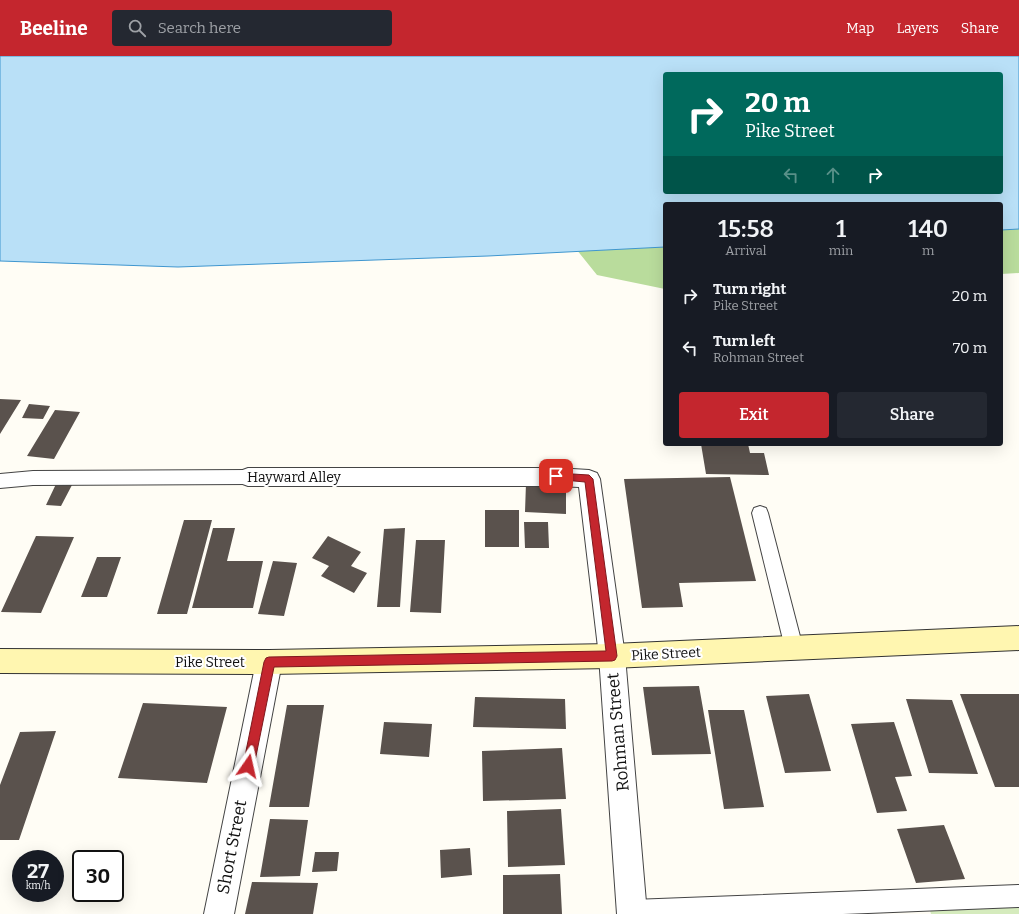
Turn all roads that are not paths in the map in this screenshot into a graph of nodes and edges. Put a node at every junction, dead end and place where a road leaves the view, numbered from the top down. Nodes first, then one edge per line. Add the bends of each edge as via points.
1 (248, 477) joint
2 (589, 479) joint
3 (0, 481) edge
4 (760, 513) dead end
5 (1019, 638) edge
6 (794, 648) junction
7 (612, 656) junction
8 (0, 661) edge
9 (269, 662) junction
10 (1019, 896) edge
11 (632, 912) edge
12 (219, 914) edge

1 - 2 street, Hayward Alley via 556,476
1 - 3 lane, Hayward Alley via 33,478
2 - 7 street, Rohman Street
4 - 6 lane
5 - 6 main road, Pike Street
6 - 7 main road, Pike Street
7 - 9 main road, Pike Street
7 - 11 street, Rohman Street
8 - 9 main road, Pike Street
9 - 12 street, Short Street
10 - 11 lane

